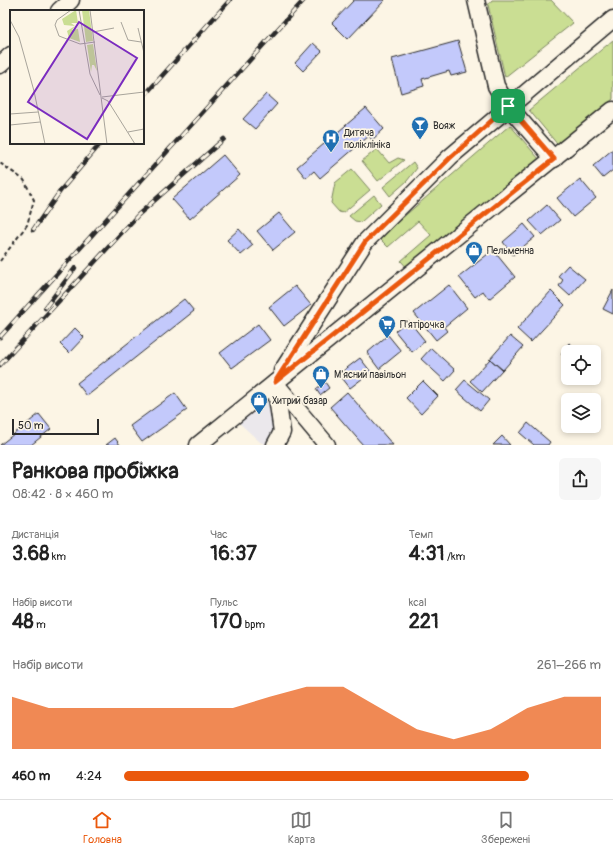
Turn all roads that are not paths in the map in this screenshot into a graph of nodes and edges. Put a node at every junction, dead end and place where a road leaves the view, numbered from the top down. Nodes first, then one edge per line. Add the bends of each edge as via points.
1 (72, 0) edge
2 (476, 0) edge
3 (60, 10) edge
4 (613, 19) edge
5 (10, 56) edge
6 (0, 65) edge
7 (508, 106) junction
8 (611, 116) edge
9 (554, 159) junction
10 (275, 382) junction
11 (198, 445) edge
12 (275, 445) edge
13 (326, 445) edge

1 - 3 street
2 - 7 street via 496,86
4 - 7 street
5 - 6 street
7 - 9 street
7 - 10 street via 450,158 365,242
8 - 9 street
9 - 10 street
10 - 11 street
10 - 12 street via 282,432
10 - 13 street

